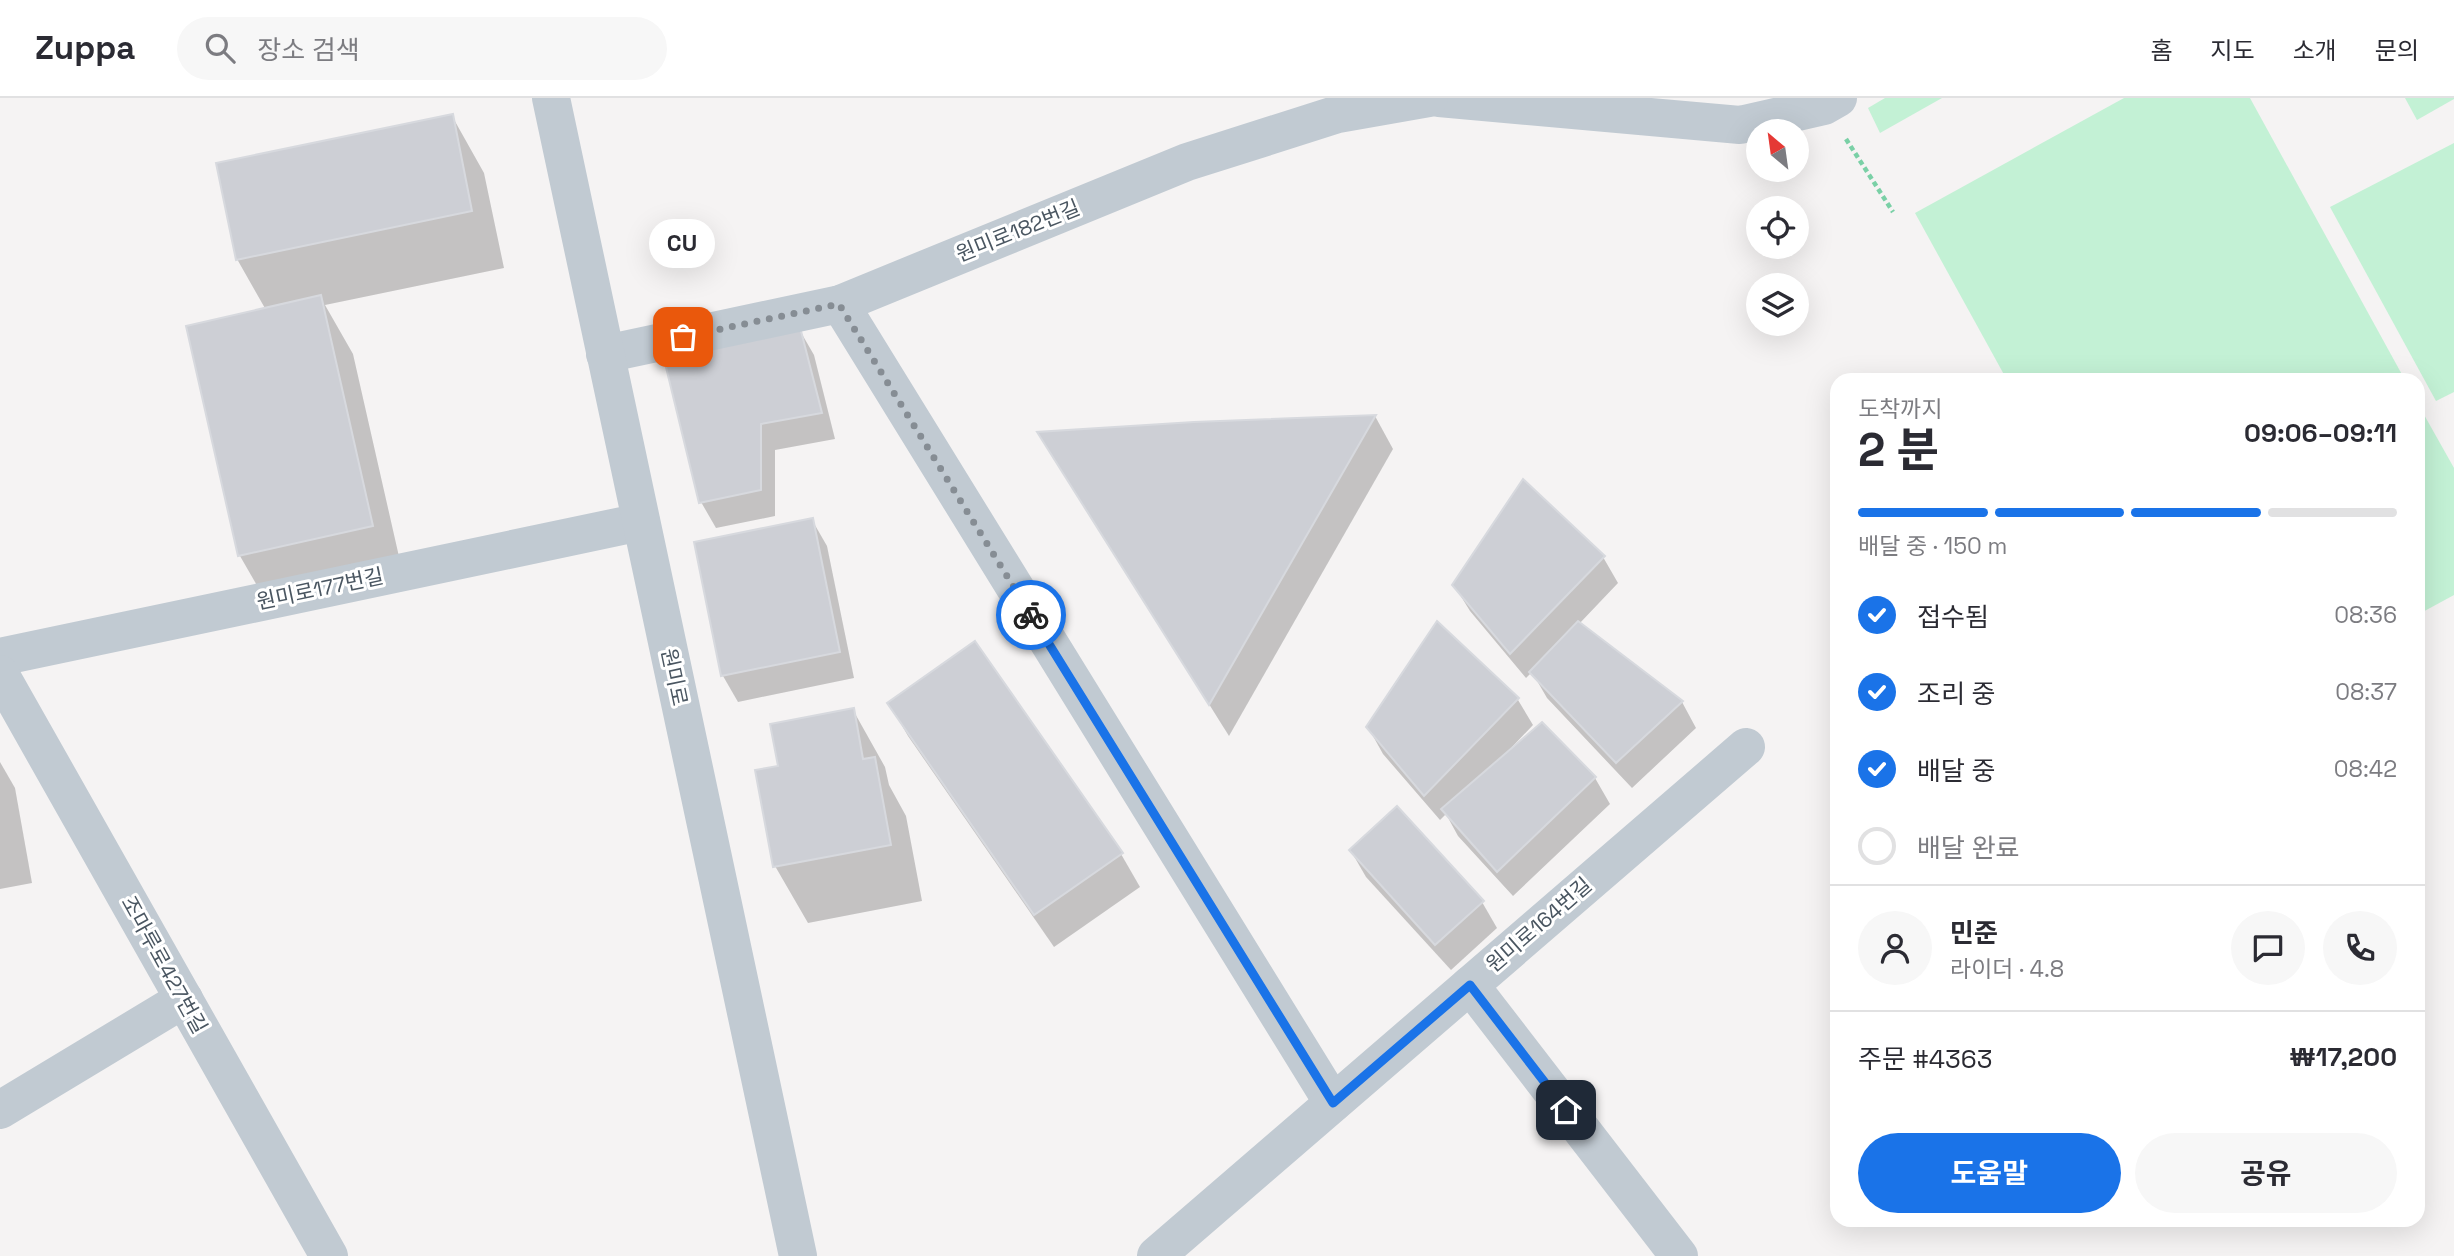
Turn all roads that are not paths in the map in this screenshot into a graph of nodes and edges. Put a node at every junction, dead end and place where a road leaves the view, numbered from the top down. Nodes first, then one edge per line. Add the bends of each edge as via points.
1 (551, 98) edge
2 (1429, 98) edge
3 (1439, 98) edge
4 (1831, 102) edge
5 (839, 304) junction
6 (605, 354) junction
7 (641, 522) junction
8 (0, 657) edge
9 (0, 674) edge
10 (1746, 747) dead end
11 (1470, 985) junction
12 (184, 999) junction
13 (1333, 1103) junction
14 (0, 1110) edge
15 (329, 1256) edge
16 (798, 1256) edge
17 (1156, 1256) edge
18 (1679, 1256) edge

1 - 6 street, 원미로
2 - 5 street, 원미로182번길 via 1338,114 1187,162
3 - 4 street via 1740,125
5 - 6 street, 원미로182번길
5 - 13 street
6 - 7 street, 원미로
7 - 8 street, 원미로177번길
7 - 16 street, 원미로
9 - 12 street, 조마루로427번길
10 - 11 street, 원미로164번길
11 - 13 street, 원미로164번길
11 - 18 street
12 - 14 street
12 - 15 street, 조마루로427번길
13 - 17 street, 원미로164번길

